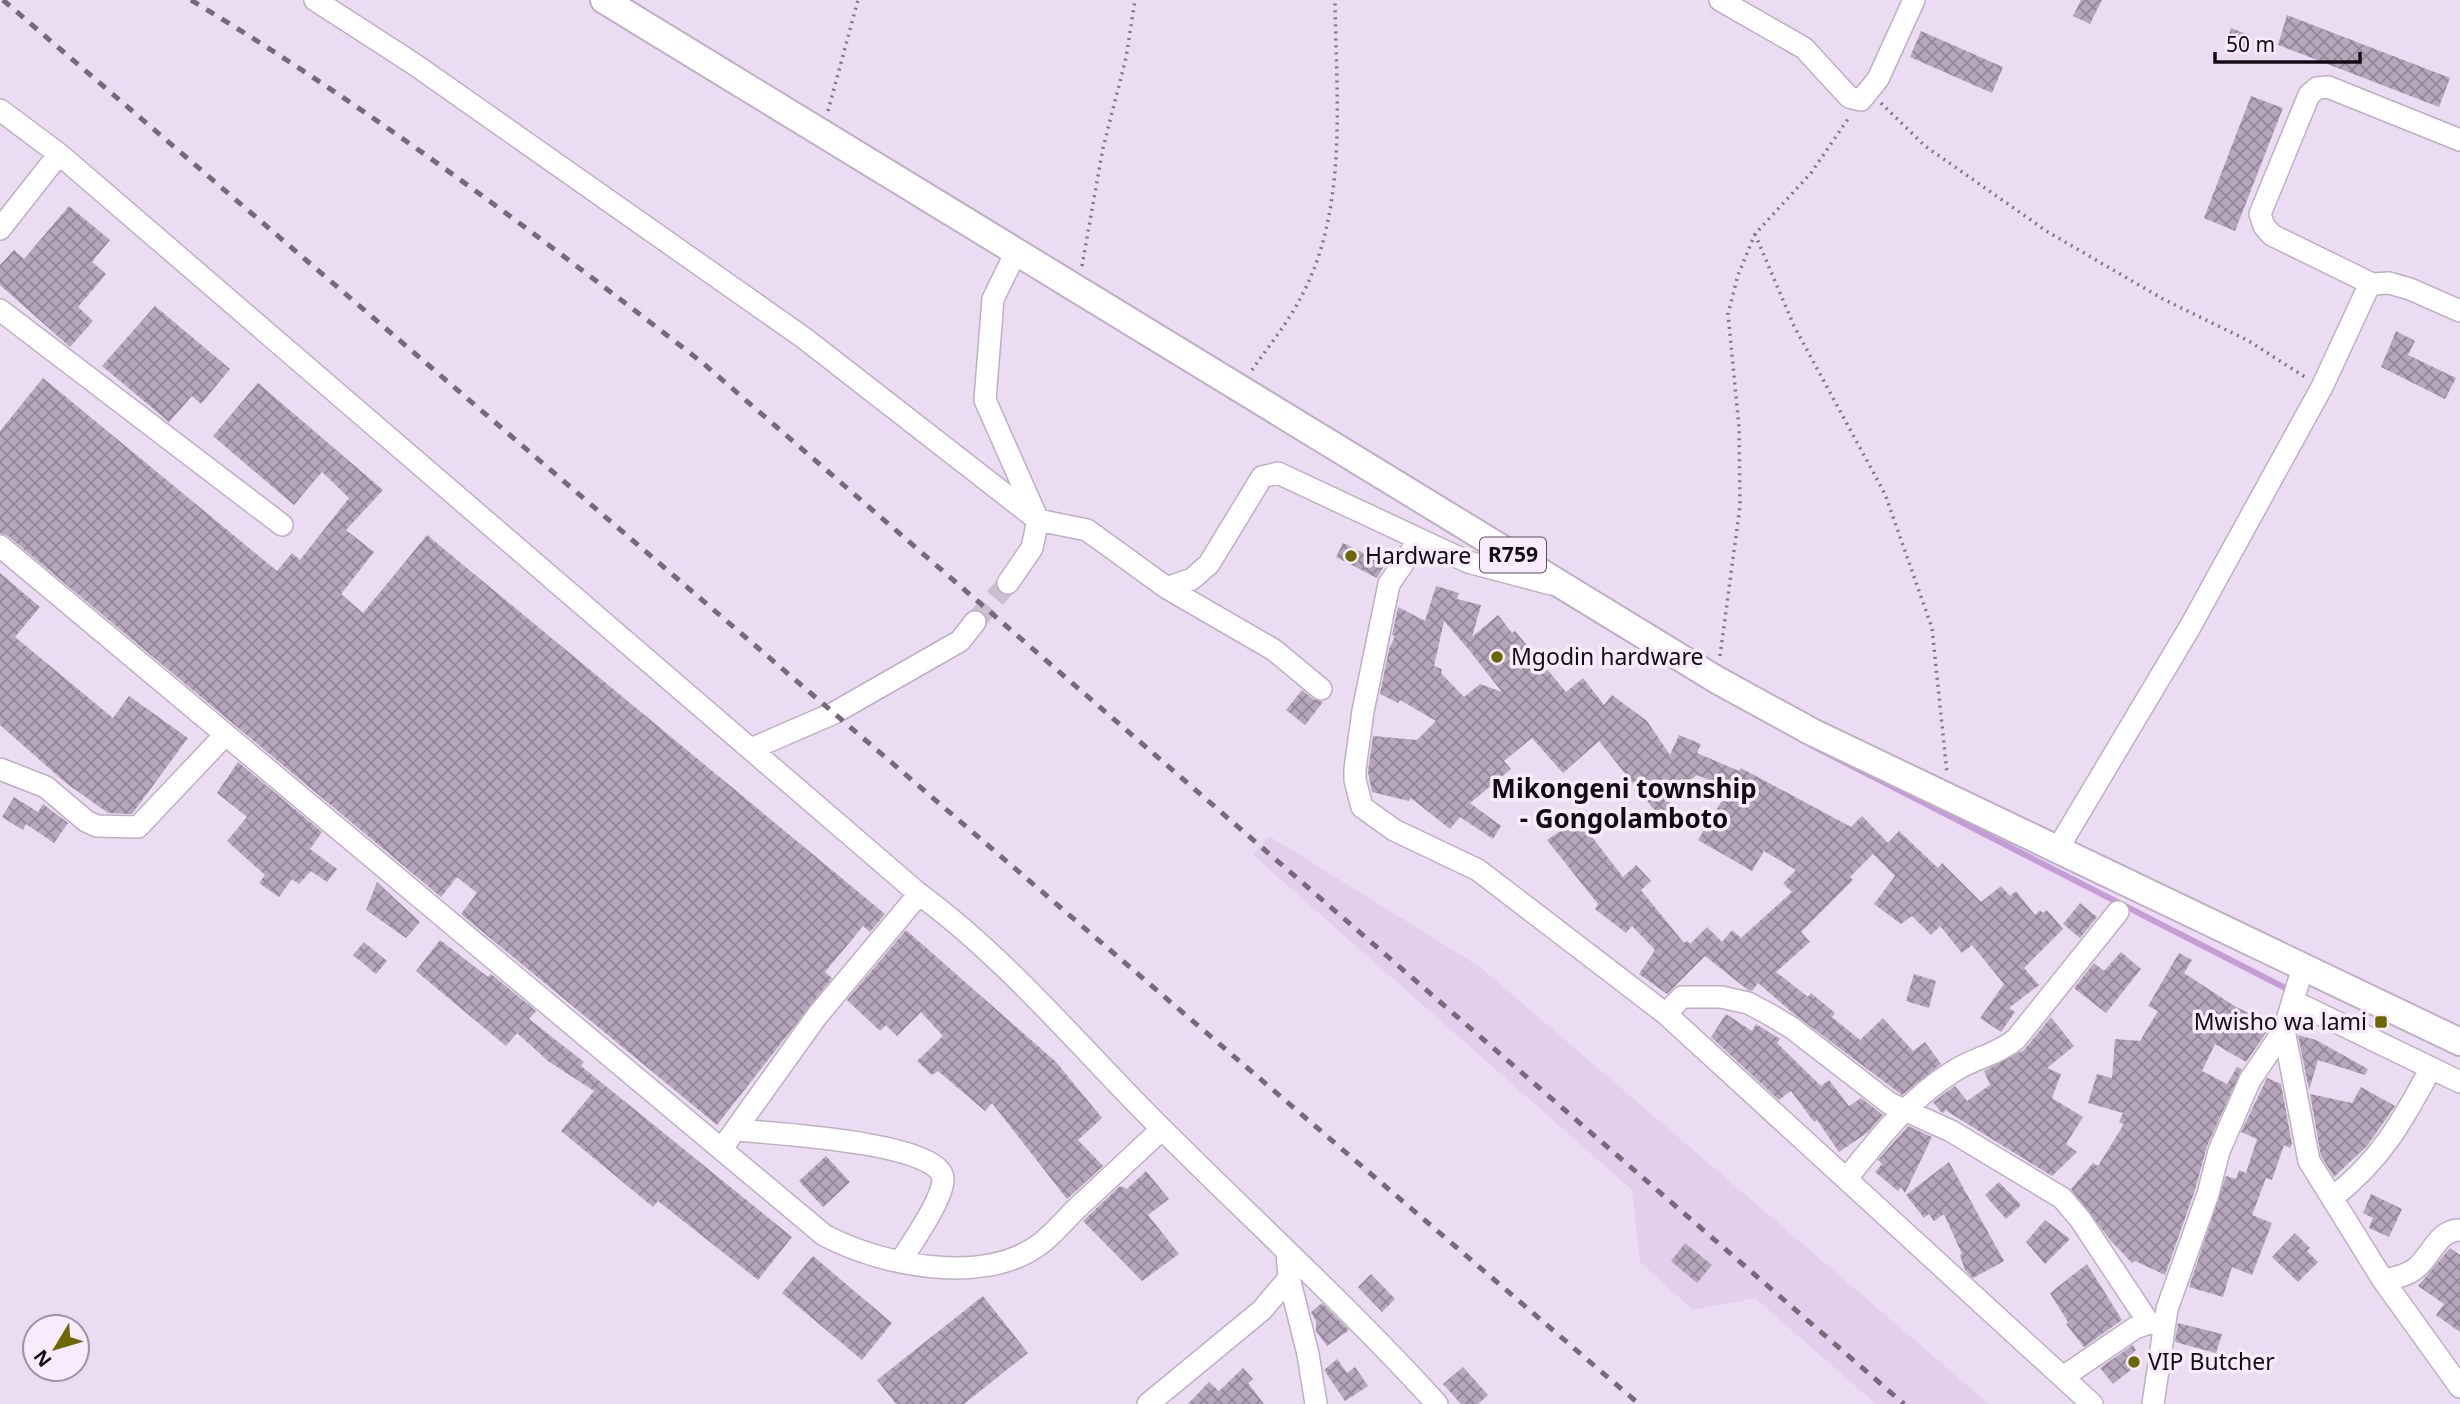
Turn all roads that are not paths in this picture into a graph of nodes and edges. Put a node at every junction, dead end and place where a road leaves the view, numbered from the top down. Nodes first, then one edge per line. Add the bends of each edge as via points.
1 (315, 0) edge
2 (604, 0) edge
3 (1720, 0) edge
4 (1914, 0) edge
5 (0, 110) edge
6 (2460, 140) edge
7 (59, 153) junction
8 (0, 229) edge
9 (1016, 252) junction
10 (2372, 284) junction
11 (0, 310) edge
12 (2460, 312) edge
13 (1038, 520) junction
14 (282, 525) dead end
15 (1419, 540) junction
16 (0, 547) edge
17 (1007, 583) tunnel mouth
18 (1167, 588) junction
19 (1570, 590) junction
20 (975, 622) tunnel mouth
21 (1321, 690) dead end
22 (225, 735) junction
23 (751, 749) junction
24 (0, 769) edge
25 (2057, 849) junction
26 (919, 894) junction
27 (2118, 912) dead end
28 (2303, 967) junction
29 (2293, 1001) junction
30 (1666, 1014) junction
31 (2284, 1030) junction
32 (2460, 1042) edge
33 (2431, 1068) junction
34 (2460, 1082) edge
35 (1903, 1109) junction
36 (736, 1129) junction
37 (1162, 1129) junction
38 (723, 1147) junction
39 (1847, 1178) junction
40 (2332, 1198) junction
41 (2460, 1230) edge
42 (1287, 1252) junction
43 (901, 1261) junction
44 (1289, 1278) junction
45 (2383, 1280) junction
46 (2158, 1324) junction
47 (2063, 1377) junction
48 (2460, 1387) edge
49 (1148, 1404) edge
50 (1316, 1404) edge
51 (1437, 1404) edge
52 (2092, 1404) edge
53 (2153, 1404) edge

1 - 13 street via 414,64 804,338
2 - 9 main road, R759
3 - 4 street via 1804,48 1849,97 1867,95
5 - 7 street
6 - 10 street via 2328,87 2309,95 2260,214 2263,226 2272,235
7 - 8 street
7 - 23 street
9 - 13 street via 993,299 985,400
9 - 19 main road, R759
10 - 12 street via 2410,289
10 - 25 street via 2322,387 2190,627
11 - 14 street
13 - 17 street via 1032,548
13 - 18 street via 1087,530
15 - 18 street via 1278,473 1269,473 1262,477 1209,564 1192,579
15 - 19 street via 1468,562
15 - 30 street via 1389,584 1355,769 1362,807 1394,830 1478,870
16 - 22 street
18 - 21 street via 1274,650
19 - 25 main road, R759 via 1812,732
20 - 23 street via 960,641 834,713
22 - 24 street via 138,827 97,826 46,787
22 - 38 street
23 - 26 street
25 - 28 main road, R759
26 - 36 street via 817,1017
26 - 37 street via 967,929
27 - 35 street via 2016,1039 2002,1051 1951,1072
28 - 29 street
28 - 32 main road, R759
29 - 31 street
29 - 33 street
30 - 35 street via 1682,997 1721,997 1748,1003 1792,1028 1874,1094
30 - 39 street
31 - 40 street via 2309,1161
31 - 46 street via 2250,1080 2219,1151 2208,1194
33 - 34 street
33 - 40 street via 2384,1147 2364,1173
35 - 39 street
35 - 46 street via 1951,1131 2062,1198
36 - 38 street
36 - 43 street via 856,1141 925,1158 939,1166 944,1178 940,1192
37 - 42 street
37 - 43 street via 1036,1247 981,1268
38 - 43 street via 824,1235 854,1251
39 - 47 street
40 - 45 street
41 - 45 street via 2449,1230 2412,1271
42 - 44 street
42 - 51 street
44 - 49 street via 1262,1310
44 - 50 street
45 - 48 street
46 - 47 street via 2118,1338
46 - 53 street
47 - 52 street

